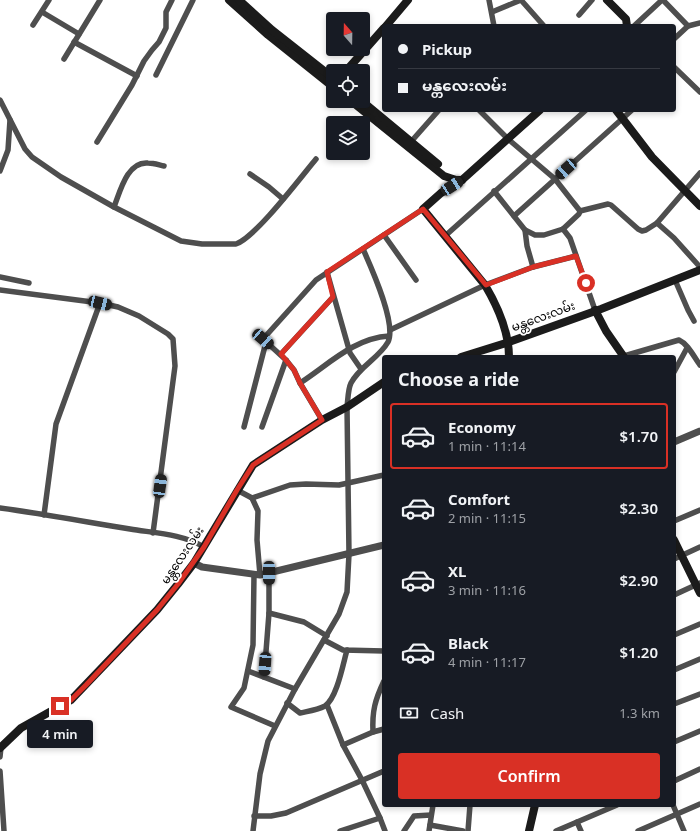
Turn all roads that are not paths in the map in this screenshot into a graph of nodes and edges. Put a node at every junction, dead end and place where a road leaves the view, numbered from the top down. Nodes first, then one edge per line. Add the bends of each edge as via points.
1 (49, 0) edge
2 (100, 0) edge
3 (172, 0) edge
4 (193, 0) edge
5 (230, 0) edge
6 (408, 0) edge
7 (489, 0) edge
8 (521, 0) edge
9 (592, 0) edge
10 (607, 0) edge
11 (662, 0) edge
12 (240, 3) edge
13 (42, 12) junction
14 (492, 12) junction
15 (579, 16) dead end
16 (700, 23) edge
17 (388, 24) edge
18 (494, 24) edge
19 (542, 24) edge
20 (629, 24) edge
21 (632, 24) edge
22 (33, 25) dead end
23 (688, 26) junction
24 (382, 30) edge
25 (79, 34) junction
26 (676, 37) edge
27 (74, 42) junction
28 (288, 47) junction
29 (64, 59) dead end
30 (352, 64) edge
31 (676, 71) edge
32 (326, 73) edge
33 (156, 75) dead end
34 (136, 76) junction
35 (326, 80) edge
36 (700, 92) edge
37 (0, 100) edge
38 (361, 108) edge
39 (370, 108) edge
40 (437, 112) edge
41 (538, 112) edge
42 (584, 112) edge
43 (618, 112) edge
44 (630, 112) edge
45 (484, 113) edge
46 (10, 118) junction
47 (623, 118) junction
48 (508, 139) junction
49 (97, 142) dead end
50 (410, 144) junction
51 (316, 159) dead end
52 (531, 159) junction
53 (164, 166) dead end
54 (0, 171) edge
55 (700, 173) edge
56 (250, 174) dead end
57 (449, 178) junction
58 (555, 179) junction
59 (462, 180) junction
60 (685, 190) junction
61 (494, 192) junction
62 (441, 193) junction
63 (283, 199) junction
64 (700, 206) edge
65 (114, 207) junction
66 (423, 209) junction
67 (580, 211) junction
68 (514, 216) junction
69 (657, 223) junction
70 (563, 229) junction
71 (525, 230) junction
72 (384, 235) junction
73 (445, 236) junction
74 (363, 249) junction
75 (576, 256) junction
76 (533, 267) junction
77 (700, 267) edge
78 (700, 270) edge
79 (327, 272) junction
80 (0, 278) edge
81 (416, 280) dead end
82 (675, 280) junction
83 (29, 283) dead end
84 (486, 285) junction
85 (0, 290) edge
86 (333, 297) junction
87 (100, 303) junction
88 (595, 310) junction
89 (694, 320) dead end
90 (390, 333) junction
91 (263, 339) junction
92 (509, 342) junction
93 (687, 348) junction
94 (349, 349) junction
95 (281, 354) junction
96 (467, 355) edge
97 (509, 355) edge
98 (623, 355) edge
99 (630, 355) edge
100 (286, 360) junction
101 (700, 366) edge
102 (676, 368) edge
103 (361, 369) junction
104 (300, 383) junction
105 (382, 383) edge
106 (348, 407) junction
107 (322, 420) junction
108 (244, 427) dead end
109 (262, 427) dead end
110 (700, 431) edge
111 (676, 441) edge
112 (382, 475) edge
113 (348, 483) junction
114 (237, 490) junction
115 (252, 498) junction
116 (0, 508) edge
117 (700, 510) edge
118 (44, 514) junction
119 (676, 520) edge
120 (154, 533) junction
121 (382, 546) edge
122 (204, 547) junction
123 (700, 548) edge
124 (349, 554) junction
125 (678, 557) edge
126 (194, 562) junction
127 (269, 573) junction
128 (257, 575) junction
129 (698, 584) edge
130 (700, 593) edge
131 (676, 594) edge
132 (269, 613) junction
133 (700, 624) edge
134 (676, 634) edge
135 (325, 638) junction
136 (347, 650) junction
137 (382, 651) edge
138 (700, 659) edge
139 (676, 669) edge
140 (248, 671) junction
141 (264, 677) junction
142 (382, 684) edge
143 (295, 689) junction
144 (700, 694) edge
145 (287, 703) junction
146 (676, 703) edge
147 (326, 705) junction
148 (275, 726) junction
149 (382, 730) edge
150 (700, 731) edge
151 (373, 732) junction
152 (676, 741) edge
153 (343, 745) junction
154 (1, 747) edge
155 (0, 757) edge
156 (700, 769) edge
157 (0, 771) edge
158 (382, 772) edge
159 (362, 780) junction
160 (676, 780) edge
161 (700, 804) edge
162 (433, 807) edge
163 (470, 807) edge
164 (535, 807) edge
165 (612, 807) edge
166 (674, 807) edge
167 (677, 814) junction
168 (431, 815) junction
169 (254, 816) junction
170 (380, 818) junction
171 (577, 822) junction
172 (430, 825) junction
173 (4, 831) edge
174 (253, 831) edge
175 (340, 831) edge
176 (385, 831) edge
177 (404, 831) edge
178 (429, 831) edge
179 (463, 831) edge
180 (468, 831) edge
181 (529, 831) edge
182 (556, 831) edge
183 (582, 831) edge
184 (638, 831) edge
185 (684, 831) edge

1 - 13 street
2 - 25 street
3 - 34 street via 166,12 166,28
4 - 33 street
5 - 12 main road
6 - 17 main road
7 - 14 street
8 - 14 street
8 - 19 street
9 - 15 street
10 - 20 main road
11 - 21 street
11 - 23 street
12 - 28 main road
13 - 22 street
13 - 25 street
14 - 18 street
16 - 23 street
23 - 26 street
24 - 30 main road
25 - 27 street
27 - 29 street
27 - 34 street
28 - 32 main road
28 - 35 main road
31 - 36 street
34 - 49 street
37 - 46 street
38 - 50 main road
39 - 50 main road
40 - 50 street
41 - 48 main road
42 - 52 street
43 - 47 main road
44 - 47 street
45 - 48 street
46 - 54 street via 8,150
46 - 65 street via 32,157
47 - 58 street
47 - 60 main road via 652,157
48 - 52 street
48 - 59 main road
50 - 57 main road via 442,167
51 - 63 street
52 - 58 street
52 - 61 street
53 - 65 street via 147,163 134,168 126,176
55 - 60 street
56 - 63 street
57 - 59 main road
57 - 62 main road
58 - 67 street
58 - 68 street
59 - 62 main road
60 - 64 main road
60 - 69 street
61 - 68 street
61 - 73 street
62 - 66 main road
63 - 65 street via 254,232 236,244 181,241
66 - 72 street
66 - 73 main road
67 - 69 street via 608,204 642,231
67 - 70 street
68 - 71 street
69 - 77 street
70 - 71 street via 538,236
70 - 75 street via 570,238
71 - 76 street
72 - 74 street
72 - 81 street
73 - 84 main road
74 - 79 street
74 - 90 street via 382,295
75 - 76 street
75 - 88 street
76 - 84 street
78 - 82 main road, မန္တလေးလမ်း
79 - 86 street
79 - 91 street via 316,280
80 - 83 street
82 - 88 main road, မန္တလေးလမ်း
82 - 89 street
84 - 90 street
84 - 92 main road
85 - 87 street
86 - 94 street
86 - 95 street
87 - 118 street via 56,424
87 - 120 street via 139,316 168,334 174,346 175,366
88 - 92 main road, မန္တလေးလမ်း
88 - 98 main road
90 - 94 street via 369,339
90 - 103 street via 388,342 380,352
91 - 95 street
91 - 108 street via 265,346
92 - 96 main road, မန္တလေးလမ်း
92 - 97 main road
93 - 99 street via 679,340
93 - 101 street
93 - 102 street
94 - 103 street
94 - 104 street
95 - 100 street
100 - 104 street
100 - 109 street
103 - 106 street via 351,384
104 - 107 street
105 - 106 main road, မန္တလေးလမ်း
106 - 107 main road, မန္တလေးလမ်း
106 - 113 street
107 - 114 main road, မန္တလေးလမ်း via 253,465
110 - 111 street
112 - 113 street
113 - 115 street via 290,485
113 - 124 street
114 - 115 street
114 - 122 main road, မန္တလေးလမ်း
115 - 128 street via 258,511
116 - 118 street
117 - 119 street
118 - 120 street
120 - 122 street via 188,540
121 - 124 street
122 - 126 main road, မန္တလေးလမ်း
123 - 125 street
124 - 127 street
124 - 135 street via 347,592 340,614
125 - 129 main road
126 - 128 street via 202,567
126 - 154 main road, မန္တလေးလမ်း via 157,610 71,700 21,728
127 - 128 street
127 - 132 street
128 - 140 street via 253,645
129 - 130 main road
129 - 131 street
132 - 135 street via 304,622
132 - 141 street
133 - 134 street
135 - 136 street
135 - 143 street
136 - 137 street
136 - 147 street via 336,692
138 - 139 street
140 - 141 street
140 - 148 street via 244,688 231,707
141 - 143 street
142 - 151 street via 376,697
143 - 145 street
144 - 146 street
145 - 147 street via 300,713
145 - 148 street
147 - 153 street
148 - 169 street via 268,741 260,774
149 - 151 street
150 - 152 street
151 - 153 street
153 - 159 street
154 - 155 street
156 - 160 street
157 - 173 street
158 - 159 street
159 - 169 street via 286,813
159 - 170 street
161 - 167 street
162 - 168 street
163 - 180 street
164 - 181 main road
165 - 171 street
166 - 167 street
167 - 184 street
167 - 185 street
168 - 172 street
168 - 177 street via 414,816
169 - 174 street
170 - 175 street
170 - 176 street
171 - 182 street
171 - 183 street
172 - 178 street
172 - 179 street

